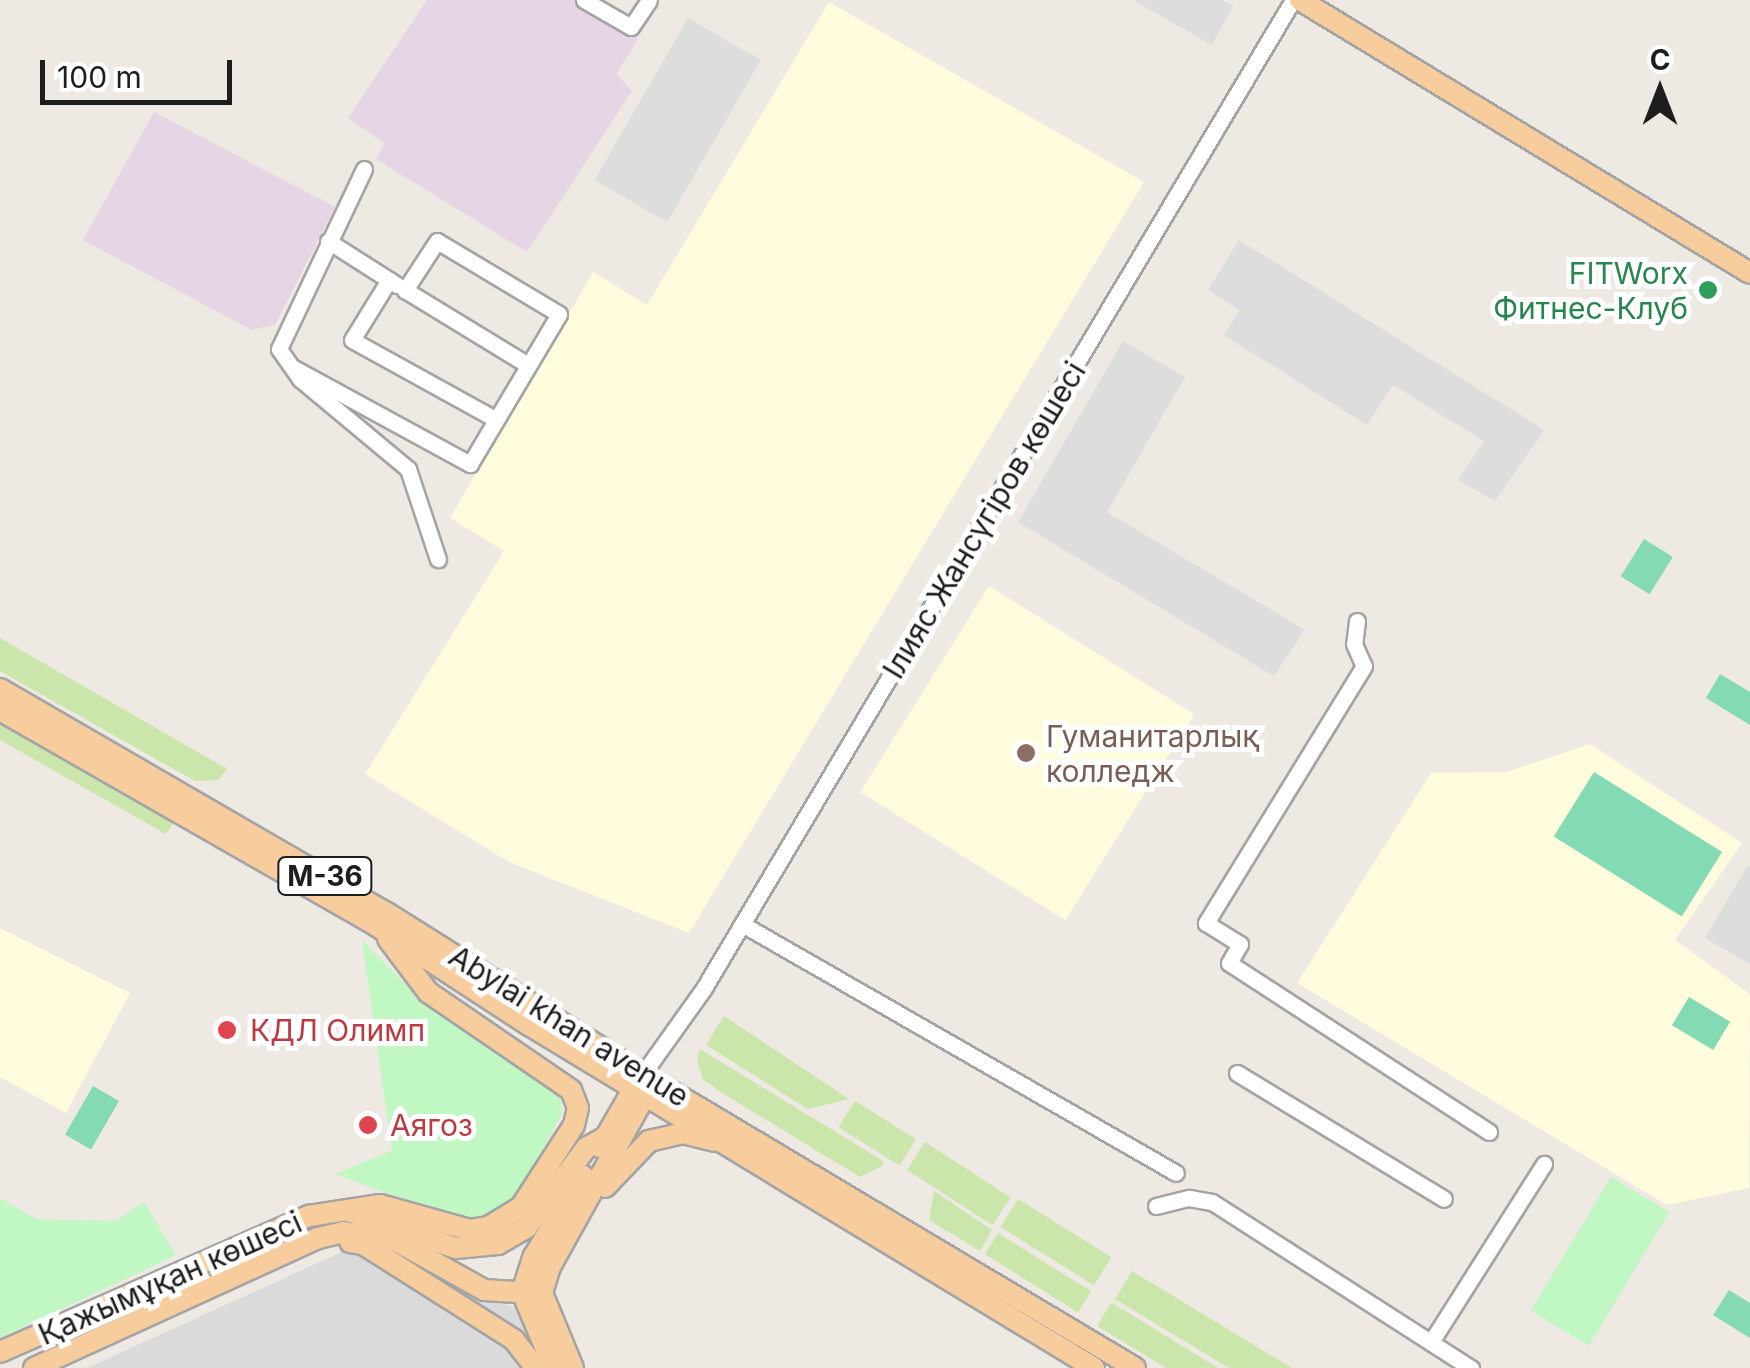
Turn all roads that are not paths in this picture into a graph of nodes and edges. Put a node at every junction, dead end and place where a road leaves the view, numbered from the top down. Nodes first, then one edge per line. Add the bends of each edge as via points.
1 (584, 0) edge
2 (649, 0) edge
3 (1296, 0) edge
4 (364, 169) dead end
5 (328, 241) junction
6 (1750, 273) edge
7 (388, 280) junction
8 (404, 290) junction
9 (526, 364) junction
10 (292, 368) junction
11 (495, 419) junction
12 (438, 559) dead end
13 (1357, 621) dead end
14 (0, 690) edge
15 (0, 710) edge
16 (742, 924) junction
17 (377, 926) junction
18 (1237, 1073) dead end
19 (644, 1084) junction
20 (1489, 1132) dead end
21 (606, 1137) junction
22 (1544, 1164) dead end
23 (770, 1168) junction
24 (1176, 1173) dead end
25 (1444, 1200) dead end
26 (1156, 1206) dead end
27 (341, 1209) junction
28 (580, 1214) junction
29 (318, 1238) junction
30 (393, 1240) junction
31 (532, 1293) junction
32 (1431, 1342) junction
33 (0, 1352) edge
34 (36, 1367) edge
35 (536, 1368) edge
36 (554, 1368) edge
37 (573, 1368) edge
38 (1094, 1368) edge
39 (1135, 1368) edge
40 (1471, 1368) edge

1 - 2 street via 631,27
3 - 6 main road
3 - 16 street, Ілияс Жансүгіров көшесі
4 - 5 street
5 - 7 street
5 - 10 street via 279,348
7 - 8 street
7 - 11 street via 352,340
8 - 9 street
8 - 9 street via 437,241 559,314 532,365
9 - 11 street
10 - 11 street via 470,464
10 - 12 street via 408,469
13 - 20 street via 1354,644 1364,666 1206,923 1240,944 1230,963
14 - 19 main road, Abylai khan avenue / M-36 via 387,913
15 - 17 main road, Abylai khan avenue / M-36
16 - 19 street, Ілияс Жансүгіров көшесі
16 - 24 street
17 - 19 main road, Abylai khan avenue / M-36
17 - 27 main road, Қажымұқан көшесі via 428,992 556,1076 578,1108 574,1125 521,1207 488,1227 454,1227 380,1205
18 - 25 street
19 - 21 main road
19 - 23 main road, Abylai khan avenue / M-36
19 - 28 main road
19 - 39 main road, Abylai khan avenue / M-36
21 - 27 main road via 586,1148 527,1227 498,1244 456,1248
21 - 31 main road via 534,1256
22 - 32 street
23 - 28 main road via 702,1137 667,1135 634,1152
23 - 38 main road, Abylai khan avenue / M-36
26 - 32 street via 1189,1198 1212,1202
27 - 30 main road
27 - 33 main road, Қажымұқан көшесі via 261,1234
28 - 31 main road
29 - 30 main road via 343,1232
29 - 34 main road, Қажымұқан көшесі
29 - 35 main road via 362,1244 514,1340
30 - 31 main road via 484,1290
31 - 36 main road
31 - 37 main road
32 - 40 street

